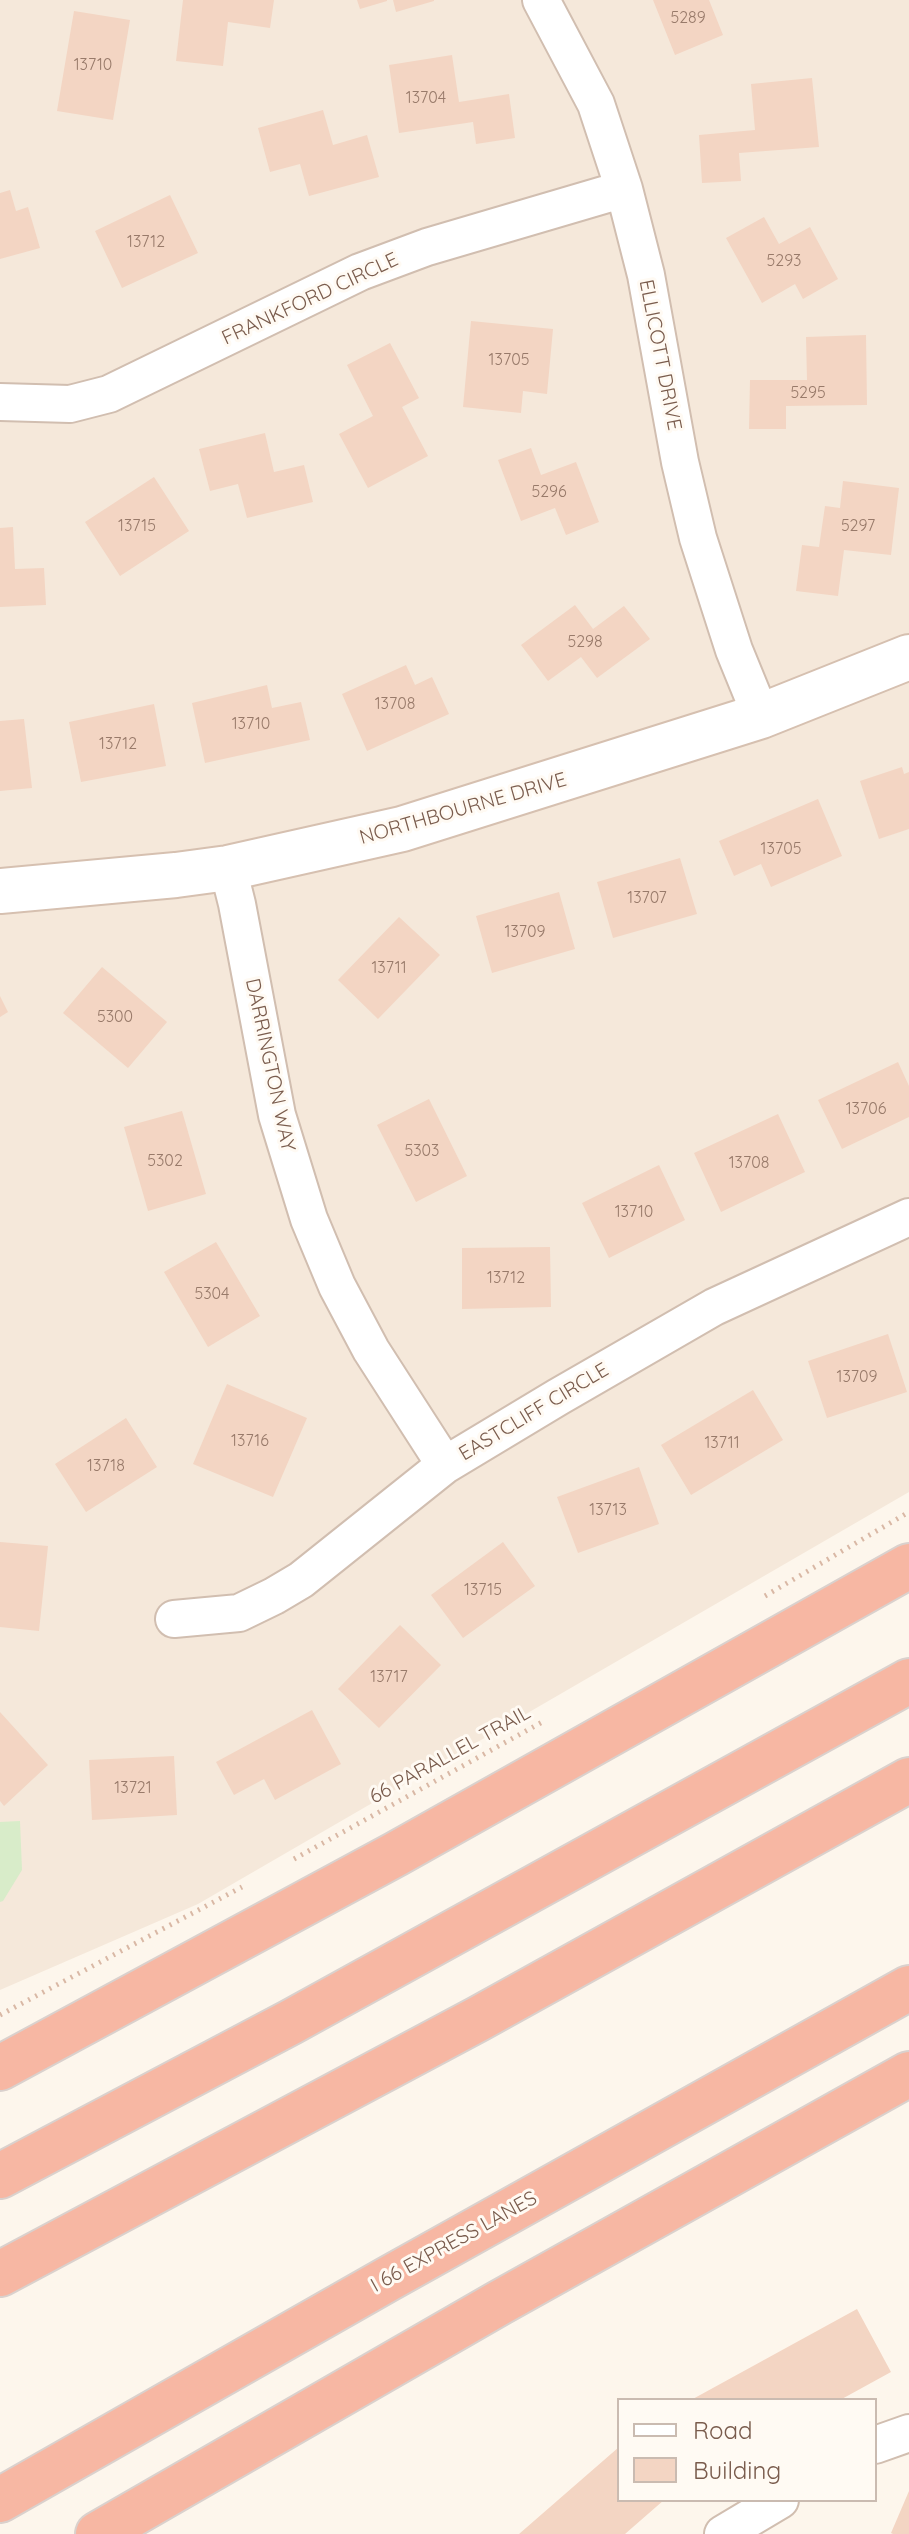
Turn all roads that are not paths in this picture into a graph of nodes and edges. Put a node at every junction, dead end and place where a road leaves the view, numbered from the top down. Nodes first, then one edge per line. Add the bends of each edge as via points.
1 (541, 0) edge
2 (624, 189) junction
3 (0, 402) edge
4 (909, 657) edge
5 (761, 716) junction
6 (228, 868) junction
7 (0, 891) edge
8 (909, 1217) edge
9 (445, 1465) junction
10 (909, 1566) edge
11 (174, 1619) dead end
12 (909, 1656) edge
13 (909, 1681) edge
14 (909, 1780) edge
15 (568, 1871) junction
16 (909, 1988) edge
17 (0, 2068) edge
18 (909, 2074) edge
19 (0, 2176) edge
20 (0, 2274) edge
21 (909, 2433) edge
22 (877, 2444) edge
23 (6, 2496) edge
24 (777, 2502) edge
25 (98, 2534) edge
26 (723, 2534) edge

1 - 2 street, ELLICOTT DRIVE via 596,104
2 - 3 street, FRANKFORD CIRCLE via 360,272 109,394 70,404
2 - 5 street, ELLICOTT DRIVE via 698,538
4 - 5 street, NORTHBOURNE DRIVE
5 - 6 street, NORTHBOURNE DRIVE via 402,829
6 - 7 street, NORTHBOURNE DRIVE
6 - 9 street, DARRINGTON WAY via 277,1115 309,1219 371,1350
8 - 9 street, EASTCLIFF CIRCLE via 714,1307
9 - 11 street, EASTCLIFF CIRCLE via 274,1596 239,1613
10 - 17 highway via 396,1854
12 - 15 highway
13 - 15 highway
14 - 20 highway via 478,2019
15 - 19 highway
16 - 23 highway, I 66 EXPRESS LANES
18 - 25 highway
21 - 22 street
24 - 26 street

